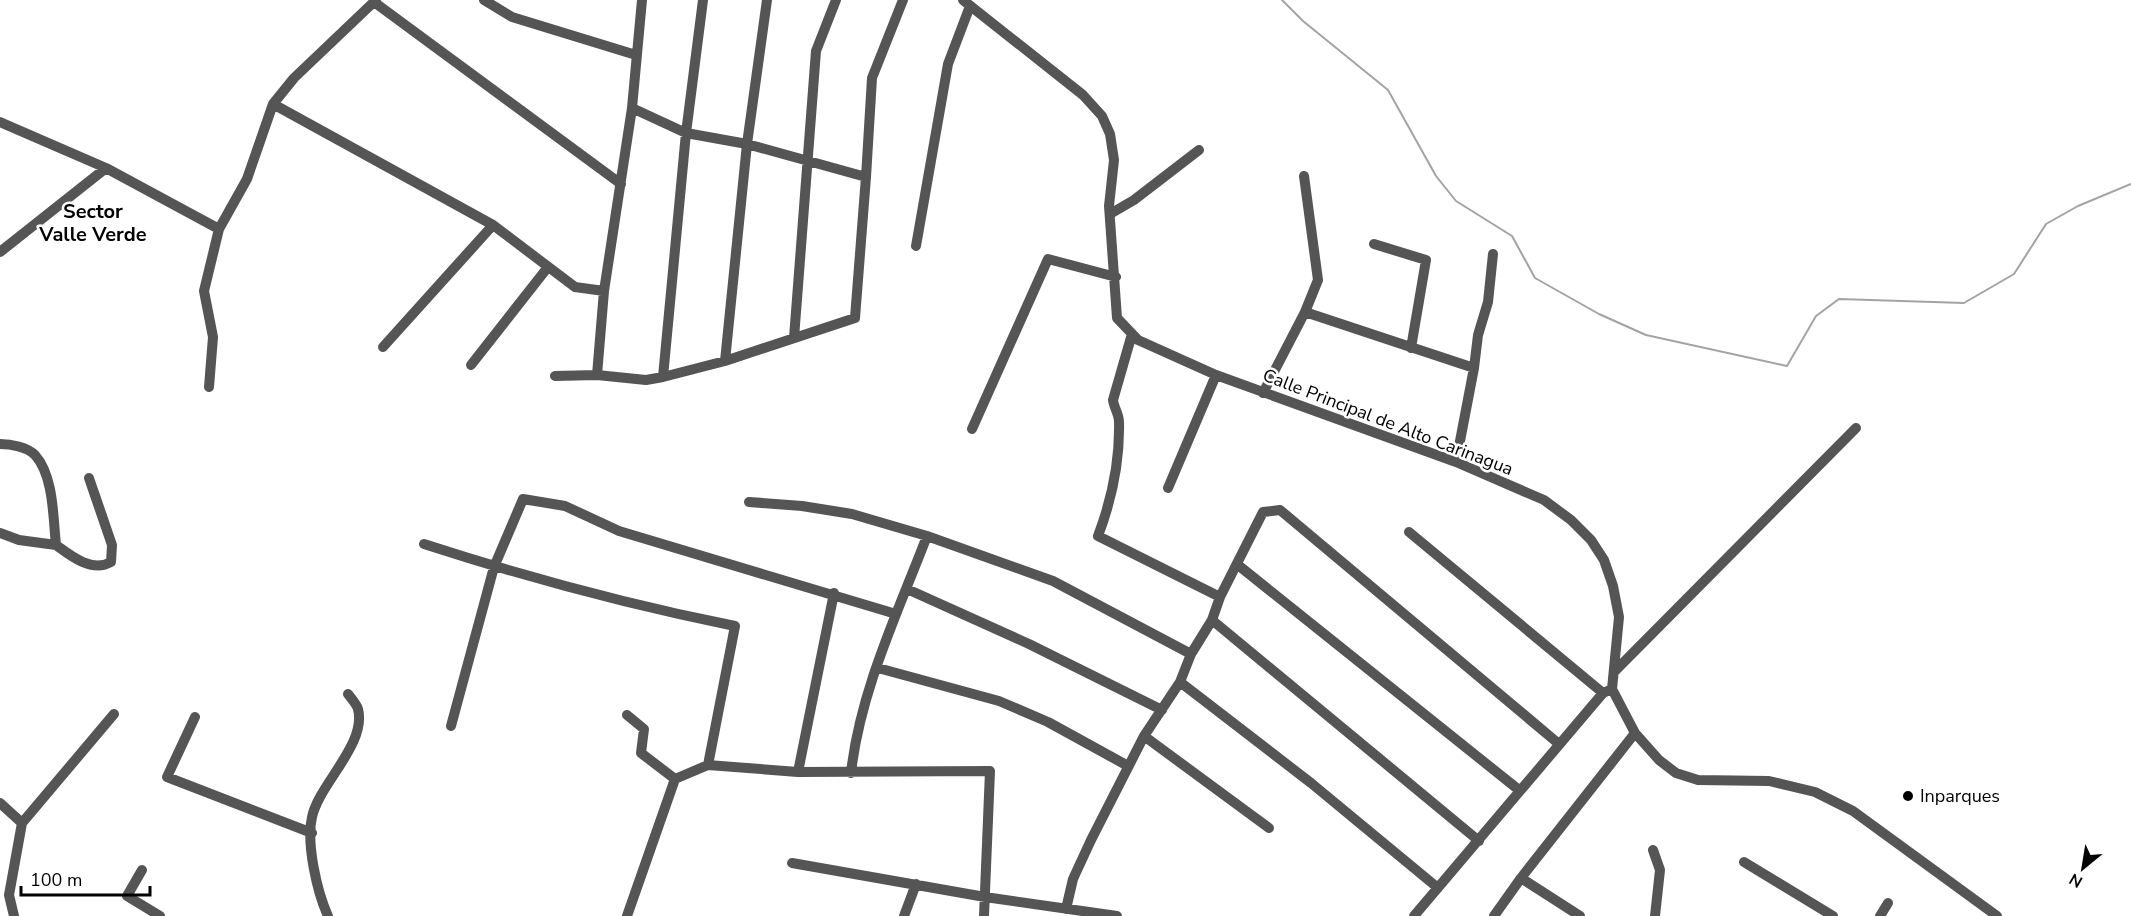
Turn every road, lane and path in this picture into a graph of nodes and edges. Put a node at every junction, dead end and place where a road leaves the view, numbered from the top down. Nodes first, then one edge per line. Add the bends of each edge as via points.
1 (484, 0) edge
2 (642, 0) edge
3 (703, 0) edge
4 (767, 0) edge
5 (836, 0) edge
6 (903, 0) edge
7 (375, 1) edge
8 (966, 3) edge
9 (636, 55) junction
10 (273, 104) junction
11 (632, 108) junction
12 (0, 122) edge
13 (686, 133) junction
14 (747, 144) junction
15 (1200, 150) dead end
16 (807, 159) junction
17 (105, 168) junction
18 (1304, 176) dead end
19 (866, 177) junction
20 (621, 184) junction
21 (1110, 214) junction
22 (493, 225) junction
23 (219, 229) junction
24 (1374, 244) dead end
25 (916, 246) dead end
26 (0, 252) edge
27 (1493, 254) dead end
28 (548, 267) junction
29 (1116, 277) junction
30 (604, 291) junction
31 (1305, 312) junction
32 (1132, 334) junction
33 (794, 338) junction
34 (383, 347) dead end
35 (1411, 348) junction
36 (725, 361) junction
37 (471, 365) dead end
38 (1474, 368) junction
39 (597, 375) junction
40 (1216, 375) junction
41 (555, 376) dead end
42 (663, 377) junction
43 (209, 387) dead end
44 (1263, 393) junction
45 (1856, 428) dead end
46 (972, 429) dead end
47 (0, 444) edge
48 (1456, 462) junction
49 (89, 478) dead end
50 (1168, 488) dead end
51 (749, 502) dead end
52 (0, 532) edge
53 (1409, 532) dead end
54 (927, 536) junction
55 (424, 544) dead end
56 (56, 545) junction
57 (1238, 565) junction
58 (494, 567) junction
59 (907, 589) junction
60 (834, 594) junction
61 (1220, 597) junction
62 (896, 614) junction
63 (1212, 620) junction
64 (1191, 654) junction
65 (878, 668) junction
66 (1614, 672) junction
67 (1180, 682) junction
68 (1608, 691) junction
69 (348, 694) dead end
70 (1162, 710) junction
71 (114, 714) dead end
72 (627, 715) dead end
73 (195, 717) dead end
74 (451, 726) dead end
75 (1635, 733) junction
76 (1144, 736) junction
77 (1559, 744) junction
78 (708, 765) junction
79 (1128, 766) junction
80 (798, 772) junction
81 (851, 773) junction
82 (675, 780) junction
83 (1519, 790) junction
84 (0, 803) edge
85 (22, 823) junction
86 (1269, 828) dead end
87 (312, 833) junction
88 (1479, 841) junction
89 (1653, 850) dead end
90 (1744, 862) dead end
91 (792, 863) dead end
92 (142, 870) dead end
93 (1521, 878) junction
94 (916, 884) junction
95 (1438, 888) junction
96 (985, 897) junction
97 (1888, 903) dead end
98 (1066, 909) junction
99 (14, 916) edge
100 (160, 916) edge
101 (328, 916) edge
102 (627, 916) edge
103 (904, 916) edge
104 (984, 916) edge
105 (1117, 916) edge
106 (1414, 916) edge
107 (1494, 916) edge
108 (1580, 916) edge
109 (1655, 916) edge
110 (1833, 916) edge
111 (1880, 916) edge
112 (1996, 916) edge

1 - 9 street via 512,17
2 - 9 street
3 - 13 street
4 - 14 street
5 - 16 street via 816,51
6 - 19 street via 872,78
7 - 10 street via 294,78
7 - 20 street
8 - 21 street, Calle Principal de Alto Carinagua via 1083,95 1102,116 1114,160
8 - 25 street via 948,64
9 - 11 street
10 - 22 street
10 - 23 street via 247,179
11 - 13 street
11 - 20 street
12 - 17 street
13 - 14 street
13 - 42 street
14 - 16 street
14 - 36 street
15 - 21 street
16 - 19 street
16 - 33 street
17 - 23 street
17 - 26 street
18 - 31 street via 1318,280
19 - 33 street via 855,318
20 - 30 street
21 - 29 street, Calle Principal de Alto Carinagua
22 - 28 street
22 - 34 street
23 - 43 street via 204,291 213,337
24 - 35 street via 1426,260
27 - 38 street
28 - 30 street via 575,287
28 - 37 street
29 - 32 street, Calle Principal de Alto Carinagua via 1117,318
29 - 46 street via 1048,259
30 - 39 street
31 - 35 street
31 - 44 street
32 - 40 street, Calle Principal de Alto Carinagua
32 - 61 street via 1113,400 1119,418 1118,451 1112,498 1098,536
33 - 36 street
35 - 38 street
36 - 42 street
38 - 48 street
39 - 41 street
39 - 42 street via 646,380
40 - 44 street, Calle Principal de Alto Carinagua
40 - 50 street
44 - 48 street, Calle Principal de Alto Carinagua
45 - 66 street
47 - 56 street via 13,445 34,455 47,477
48 - 66 street, Calle Principal de Alto Carinagua via 1544,500 1591,540 1604,560 1619,617
49 - 56 street via 112,545 111,562 93,566
51 - 54 street via 852,514
52 - 56 street via 19,540
53 - 68 street
54 - 59 street
54 - 64 street via 1053,582
55 - 58 street
57 - 61 street
57 - 77 street via 1263,512 1280,510
57 - 83 street
58 - 60 street via 523,499 565,506 619,531
58 - 74 street
58 - 78 street via 645,608 735,626
59 - 62 street
59 - 70 street
60 - 62 street
60 - 80 street
61 - 63 street
62 - 65 street
63 - 64 street
63 - 88 street
64 - 67 street
65 - 79 street via 999,702 1048,722
65 - 81 street via 854,742
66 - 68 street, Calle Principal de Alto Carinagua
67 - 70 street
67 - 95 street
68 - 75 street
68 - 77 street
69 - 87 street via 358,709 357,735 326,784 311,818
70 - 76 street
71 - 85 street
72 - 82 street via 644,729 641,753
73 - 87 street via 167,777
75 - 93 street
75 - 112 street via 1659,760 1698,780 1769,781 1815,792 1853,811
76 - 79 street
76 - 86 street
77 - 83 street
78 - 80 street
78 - 82 street
79 - 98 street via 1073,879
80 - 81 street
81 - 96 street via 990,771
82 - 102 street
83 - 88 street
84 - 85 street
85 - 99 street via 9,895
87 - 101 street via 314,871
88 - 95 street
89 - 109 street via 1660,870
90 - 110 street
91 - 94 street
92 - 100 street via 127,896
93 - 107 street
93 - 108 street
94 - 96 street
94 - 103 street
95 - 106 street
96 - 98 street
96 - 104 street
97 - 111 street
98 - 105 street

